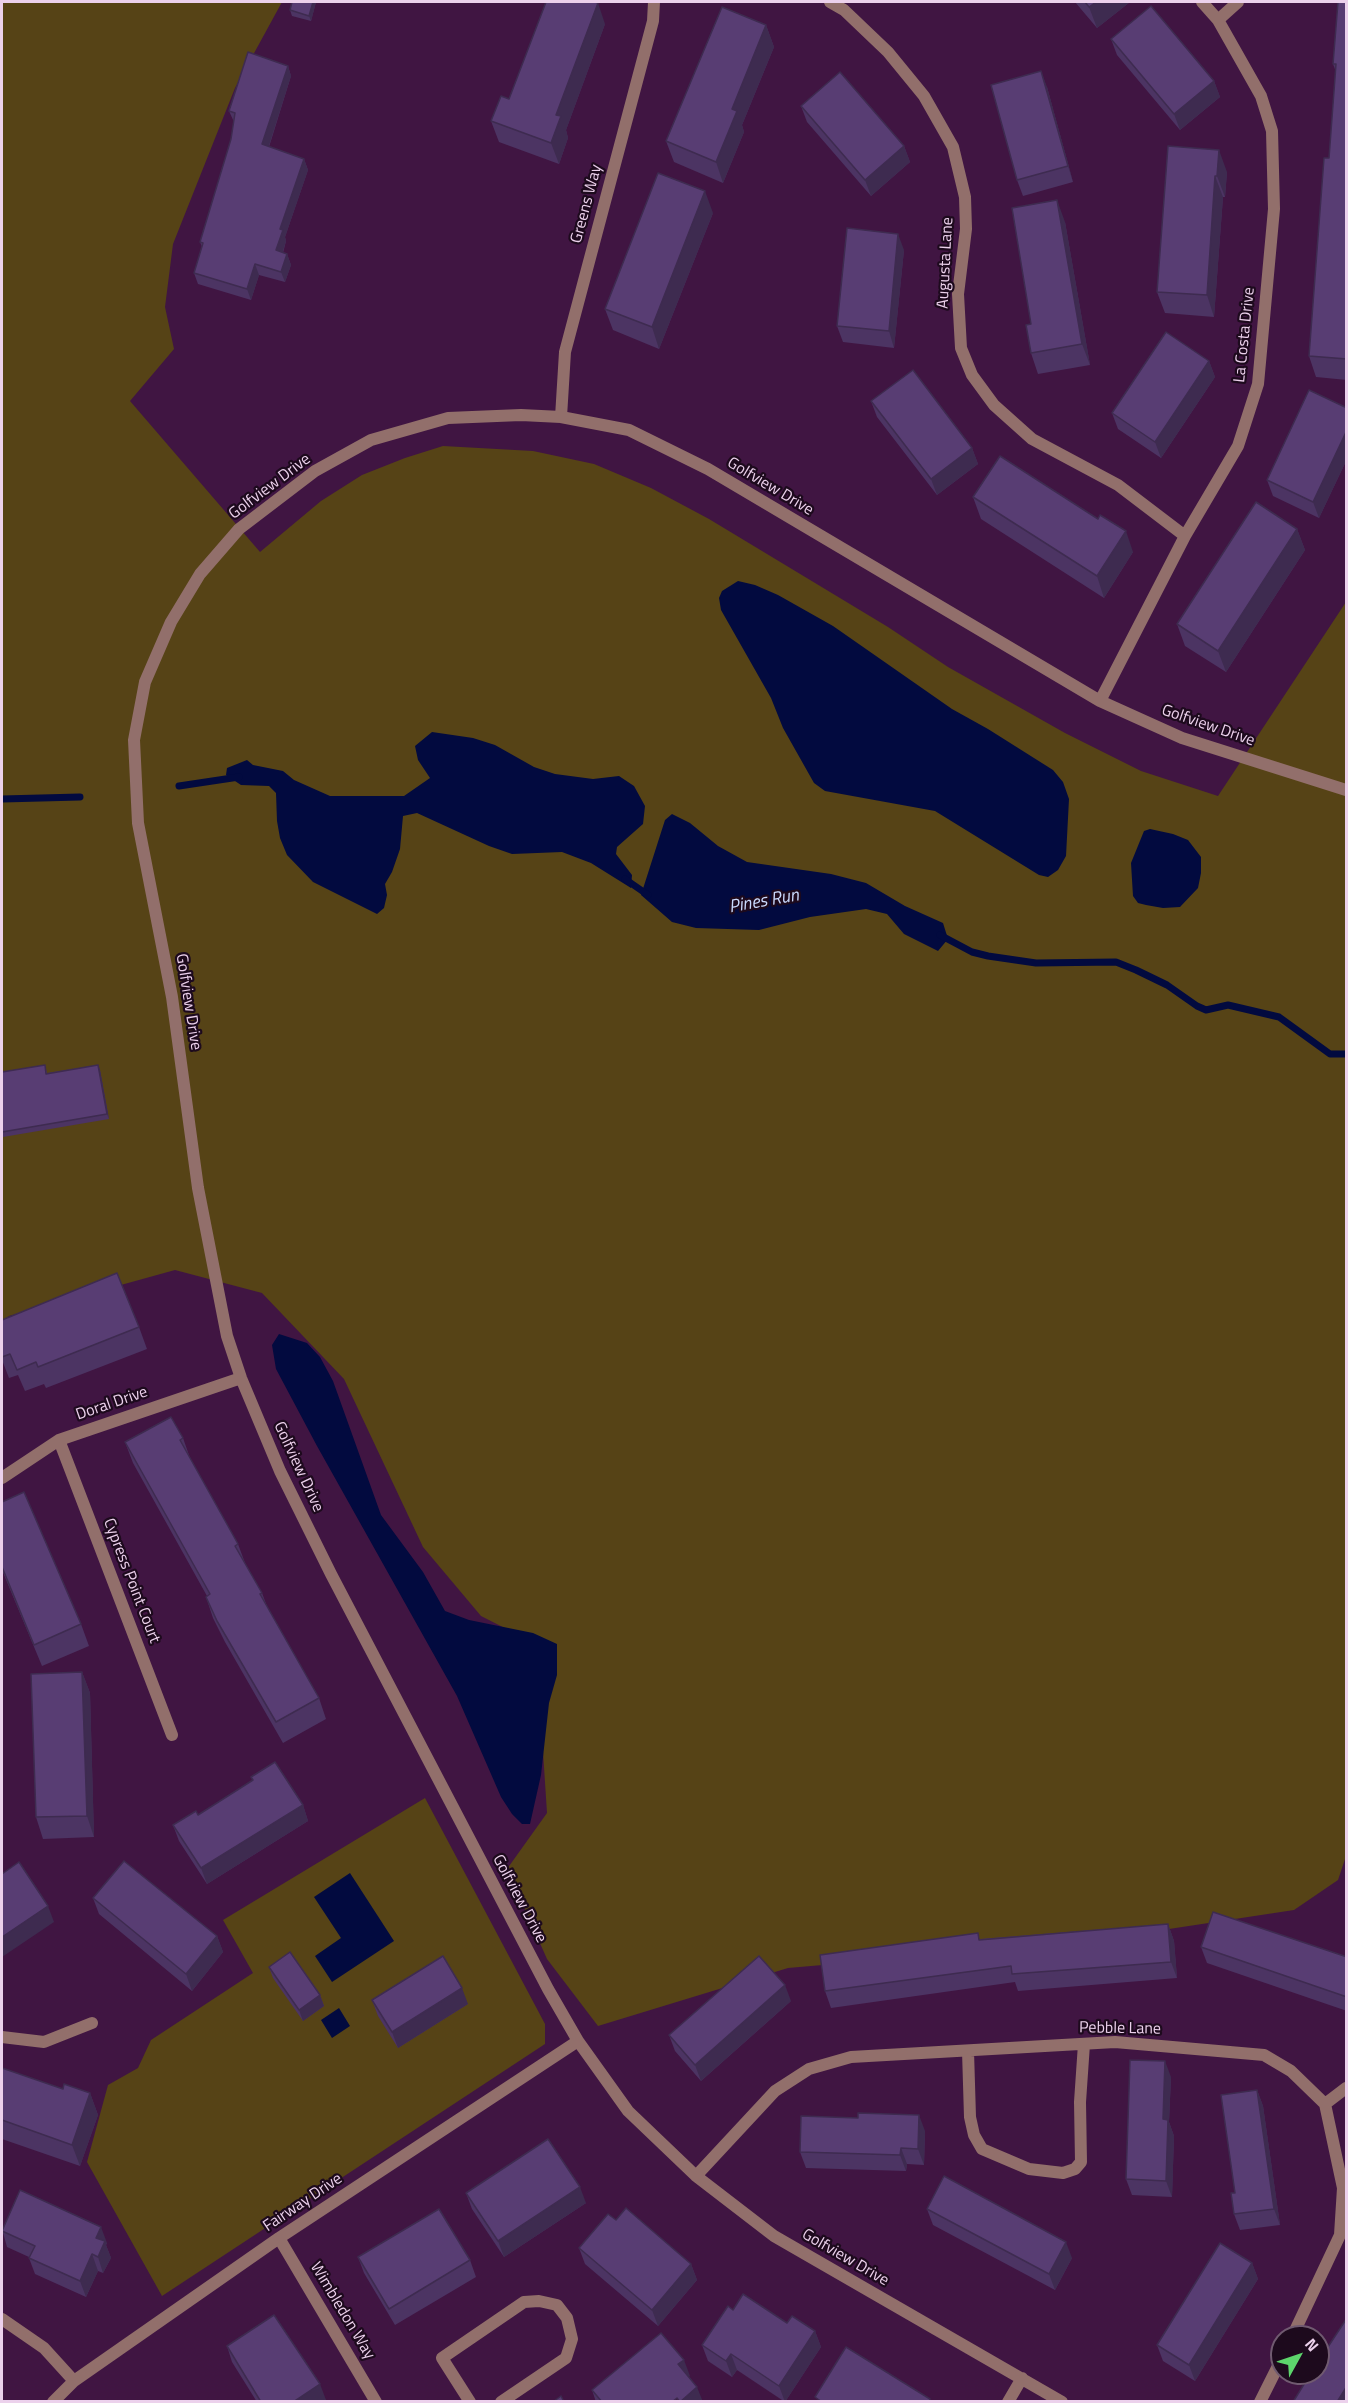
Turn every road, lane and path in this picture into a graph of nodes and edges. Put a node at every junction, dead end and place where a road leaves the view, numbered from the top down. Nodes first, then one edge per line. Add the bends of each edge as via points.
1 (654, 2) edge
2 (830, 2) edge
3 (1202, 2) edge
4 (1238, 2) edge
5 (1218, 20) junction
6 (561, 417) junction
7 (1185, 536) junction
8 (1100, 701) junction
9 (1347, 790) edge
10 (241, 1378) junction
11 (59, 1440) junction
12 (2, 1478) edge
13 (172, 1735) dead end
14 (92, 2023) dead end
15 (2, 2037) edge
16 (578, 2042) junction
17 (1084, 2044) junction
18 (968, 2050) junction
19 (1347, 2088) edge
20 (1325, 2104) junction
21 (696, 2176) junction
22 (279, 2238) junction
23 (2, 2319) edge
24 (1298, 2325) edge
25 (1022, 2378) junction
26 (74, 2381) junction
27 (1270, 2382) edge
28 (52, 2402) edge
29 (376, 2402) edge
30 (470, 2402) edge
31 (501, 2402) edge
32 (1008, 2402) edge
33 (1062, 2402) edge
34 (1260, 2402) edge

1 - 6 street, Greens Way via 653,21 565,352
2 - 7 street, Augusta Lane via 844,10 888,52 924,96 952,147 965,197 966,229 957,294 961,348 972,375 994,405 1032,439 1118,485
3 - 5 street, La Costa Drive
4 - 5 street
5 - 7 street, La Costa Drive via 1261,96 1272,131 1274,209 1258,384 1238,446
6 - 8 street, Golfview Drive via 629,430 708,469
6 - 10 street, Golfview Drive via 448,418 371,440 315,471 240,529 200,574 171,622 145,682 134,740 138,823 172,997 198,1188 227,1336
7 - 8 street, La Costa Drive
8 - 9 street, Golfview Drive via 1182,738
10 - 11 street, Doral Drive
10 - 16 street, Golfview Drive via 280,1471 331,1574
11 - 12 street, Doral Drive
11 - 13 street, Cypress Point Court
14 - 15 street via 44,2042
16 - 21 street, Golfview Drive via 628,2111
16 - 22 street, Fairway Drive
17 - 18 street, Pebble Lane
17 - 18 street via 1081,2162 1063,2173 1029,2169 982,2149 970,2117
17 - 20 street, Pebble Lane via 1114,2042 1264,2055 1292,2071
18 - 21 street, Pebble Lane via 851,2057 809,2069 775,2091
19 - 20 street
20 - 24 street via 1343,2188 1341,2235
21 - 25 street, Golfview Drive via 774,2236
22 - 26 street, Fairway Drive
22 - 29 street, Wimbledon Way
23 - 26 street via 44,2348
25 - 32 street
25 - 33 street, Golfview Drive
26 - 28 street, Fairway Drive
27 - 34 street
30 - 31 street via 442,2358 524,2302 557,2305 567,2318 572,2339 566,2358

